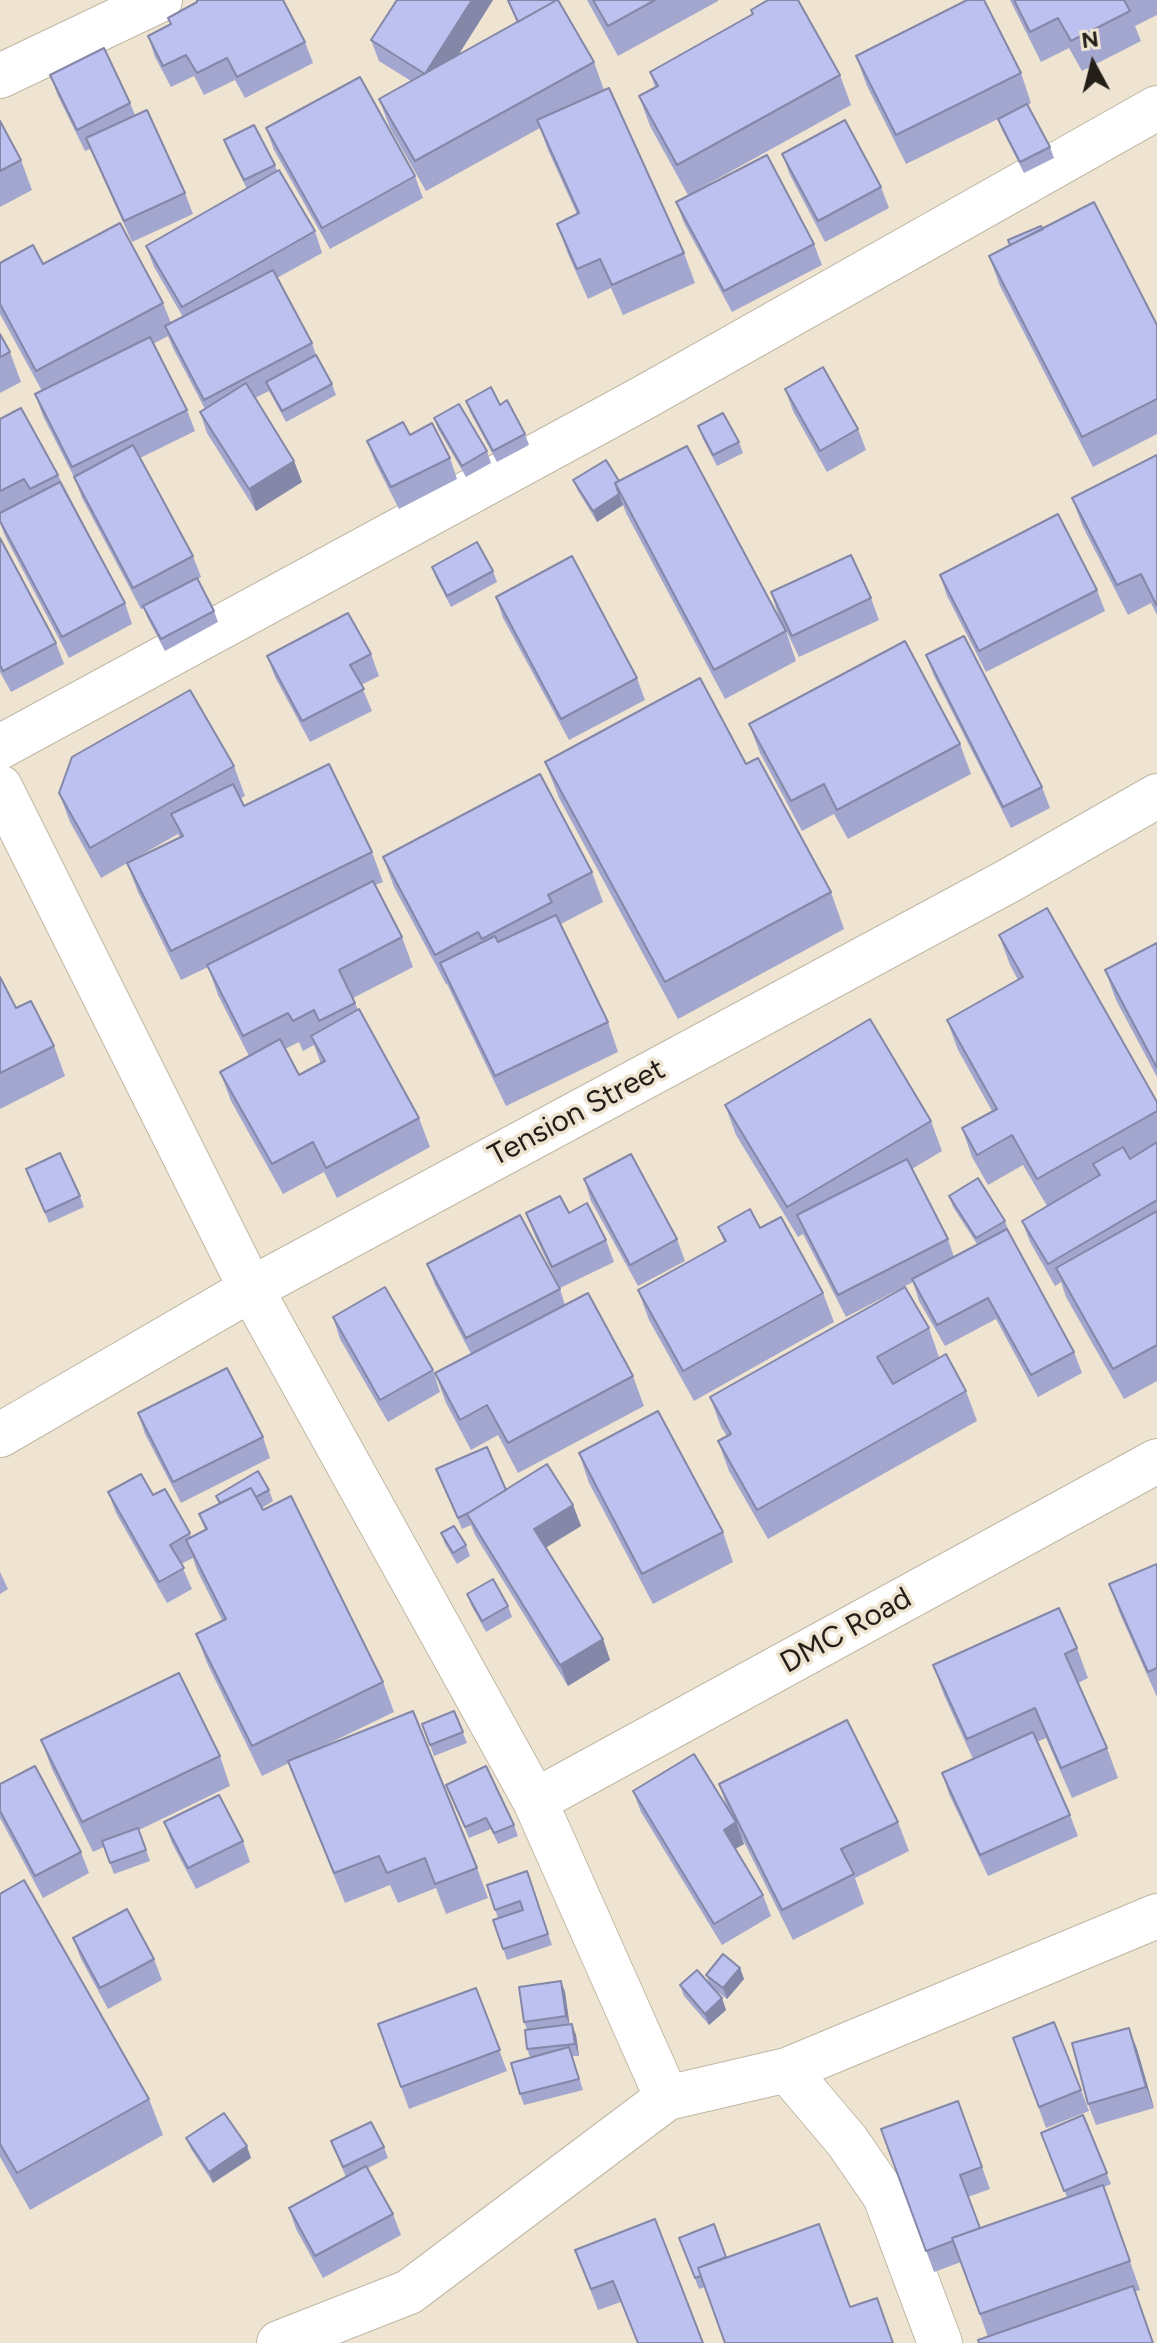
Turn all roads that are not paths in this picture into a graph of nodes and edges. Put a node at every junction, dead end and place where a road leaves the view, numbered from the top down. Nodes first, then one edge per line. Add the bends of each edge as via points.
1 (160, 0) edge
2 (0, 76) edge
3 (1157, 108) edge
4 (0, 747) edge
5 (0, 787) edge
6 (1157, 796) edge
7 (251, 1289) junction
8 (0, 1435) edge
9 (1157, 1461) edge
10 (535, 1801) junction
11 (1157, 1916) edge
12 (787, 2070) junction
13 (667, 2098) junction
14 (279, 2343) edge
15 (940, 2343) edge

1 - 2 street
3 - 4 street via 643,398
5 - 7 street
6 - 7 street, Tension Street
7 - 8 street, Tension Street
7 - 10 street
9 - 10 street, DMC Road
10 - 13 street
11 - 12 street
12 - 13 street
12 - 15 street via 885,2196
13 - 14 street via 409,2292

